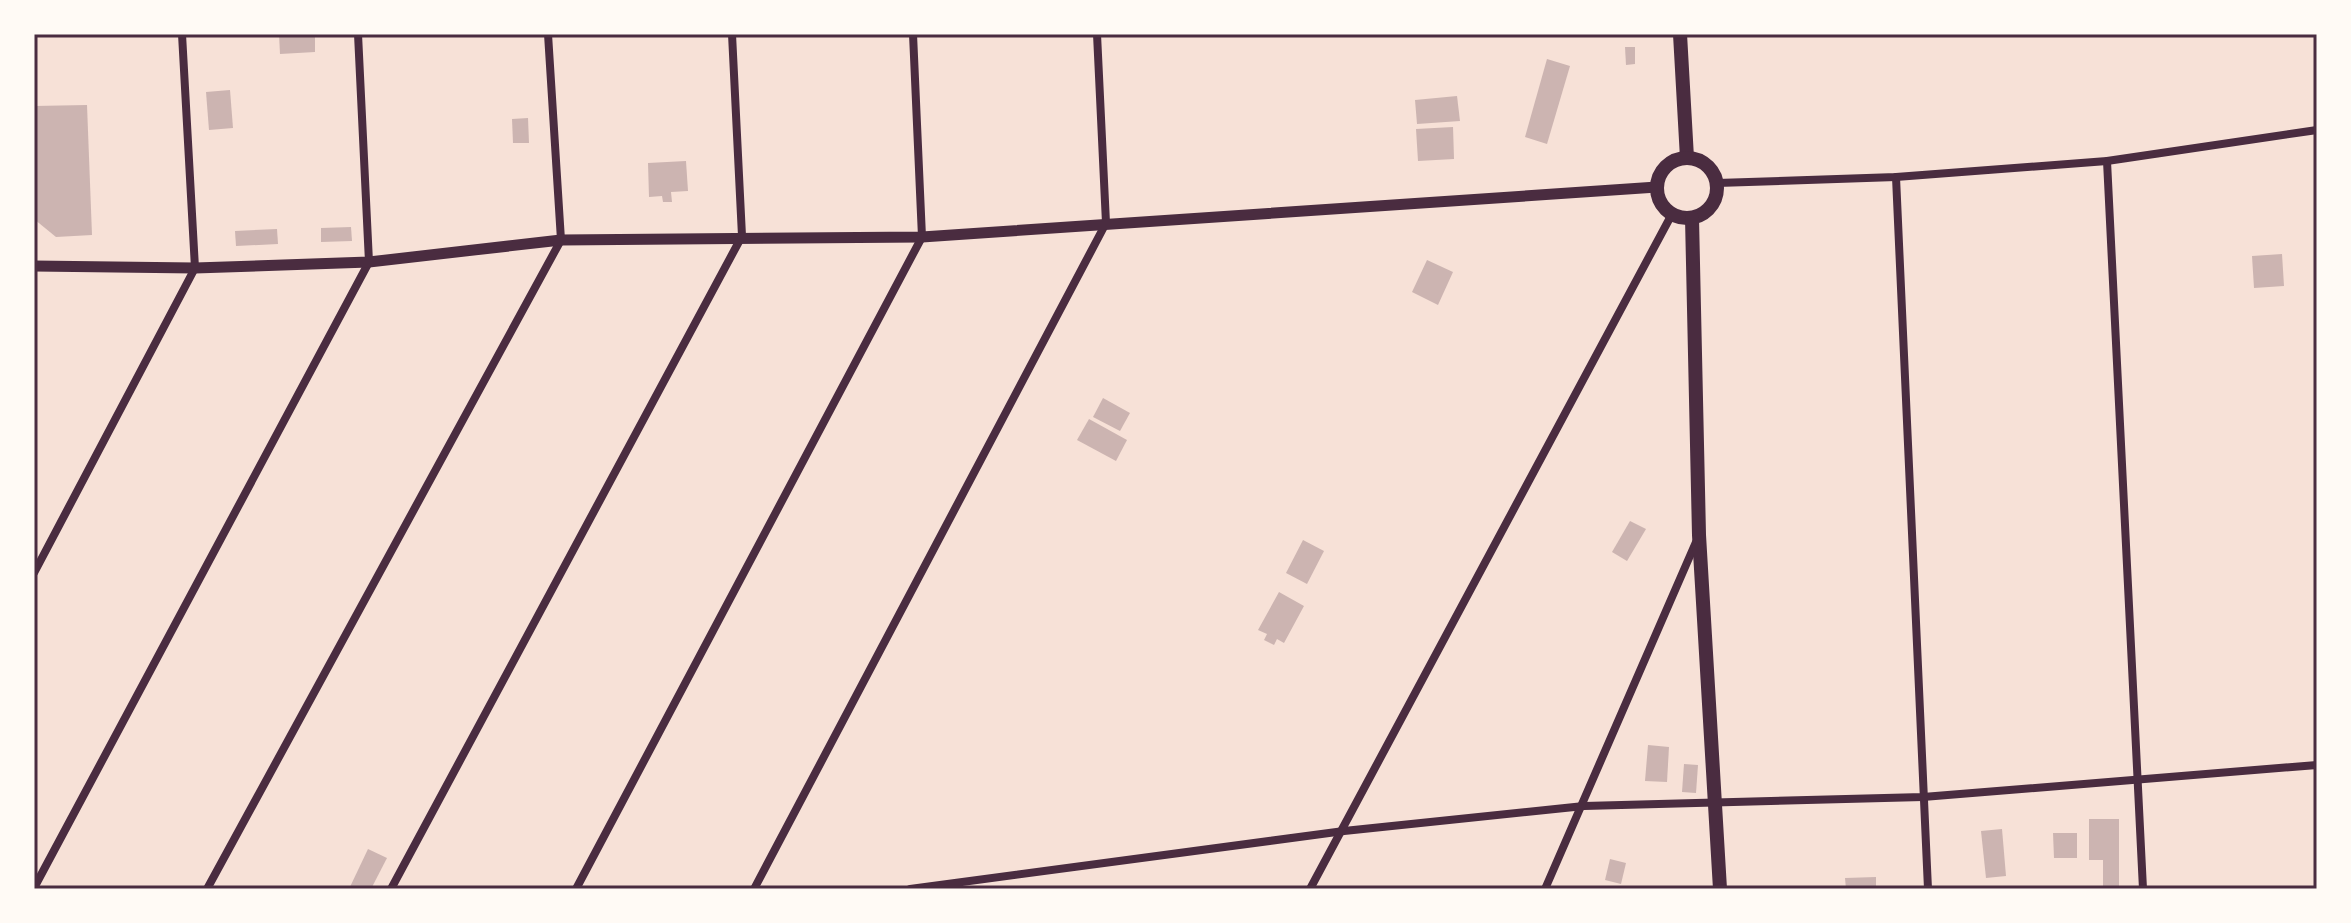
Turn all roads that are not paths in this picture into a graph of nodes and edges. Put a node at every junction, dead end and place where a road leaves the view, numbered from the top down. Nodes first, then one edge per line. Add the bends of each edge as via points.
1 (182, 34) edge
2 (358, 34) edge
3 (548, 34) edge
4 (732, 34) edge
5 (913, 34) edge
6 (1097, 34) edge
7 (1680, 34) edge
8 (2317, 130) edge
9 (1687, 158) junction
10 (2107, 161) junction
11 (1896, 177) junction
12 (1717, 183) junction
13 (1657, 187) junction
14 (1672, 214) junction
15 (1692, 218) junction
16 (1106, 223) junction
17 (742, 236) junction
18 (922, 237) junction
19 (561, 240) junction
20 (369, 262) junction
21 (34, 266) edge
22 (195, 268) junction
23 (1699, 535) junction
24 (34, 573) edge
25 (2317, 765) edge
26 (2135, 781) junction
27 (1923, 797) junction
28 (1715, 803) junction
29 (1584, 806) junction
30 (1344, 831) junction
31 (34, 888) edge
32 (207, 889) edge
33 (391, 889) edge
34 (576, 889) edge
35 (754, 889) edge
36 (910, 889) edge
37 (1310, 889) edge
38 (1545, 889) edge
39 (1720, 889) edge
40 (1928, 889) edge
41 (2143, 889) edge

1 - 22 street
2 - 20 street
3 - 19 street
4 - 17 street
5 - 18 street
6 - 16 street
7 - 9 main road
8 - 10 street
9 - 12 main road via 1709,168
9 - 13 main road via 1670,164
10 - 11 street
10 - 26 street
11 - 12 street
11 - 27 street
12 - 15 main road via 1714,202
13 - 14 main road via 1661,203
13 - 16 street
14 - 15 main road
14 - 30 street
15 - 23 main road
16 - 18 street
16 - 35 street
17 - 18 street
17 - 19 street
17 - 33 street
18 - 34 street
19 - 20 street
19 - 32 street
20 - 22 street
20 - 31 street
21 - 22 street
22 - 24 street
23 - 28 main road
23 - 29 street
25 - 26 street
26 - 27 street
26 - 41 street
27 - 28 street
27 - 40 street
28 - 29 street
28 - 39 main road
29 - 30 street
29 - 38 street
30 - 36 street
30 - 37 street

